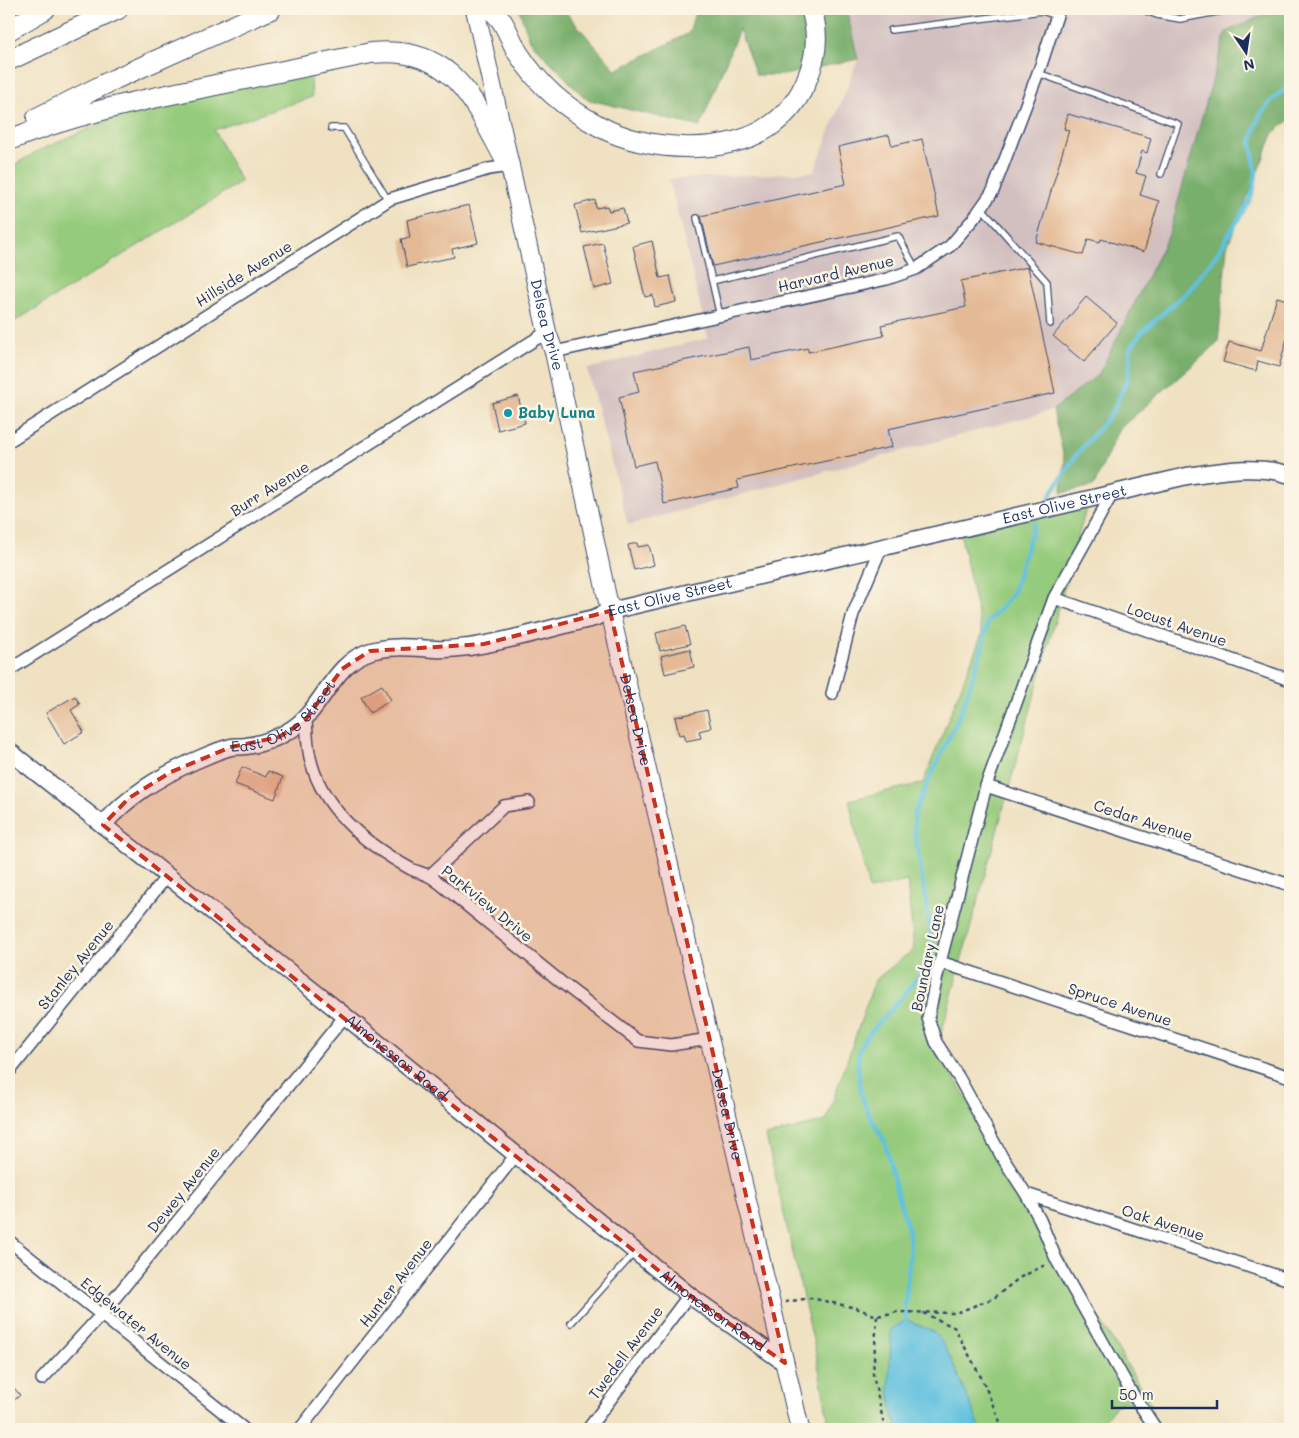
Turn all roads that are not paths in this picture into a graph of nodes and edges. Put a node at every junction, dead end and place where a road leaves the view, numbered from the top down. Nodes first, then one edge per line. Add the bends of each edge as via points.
1 (45, 9) edge
2 (118, 9) edge
3 (271, 9) edge
4 (474, 9) edge
5 (490, 9) edge
6 (811, 9) edge
7 (1141, 9) edge
8 (1233, 9) edge
9 (1058, 12) edge
10 (9, 30) edge
11 (890, 30) dead end
12 (9, 60) edge
13 (1038, 73) junction
14 (331, 128) dead end
15 (9, 133) edge
16 (9, 140) edge
17 (509, 166) junction
18 (1161, 174) dead end
19 (388, 200) junction
20 (982, 207) junction
21 (697, 218) dead end
22 (916, 269) junction
23 (712, 281) junction
24 (720, 316) junction
25 (1050, 324) dead end
26 (547, 332) junction
27 (554, 352) junction
28 (9, 441) edge
29 (1290, 475) edge
30 (1112, 494) junction
31 (880, 548) junction
32 (1054, 598) junction
33 (610, 611) junction
34 (9, 670) edge
35 (1290, 680) edge
36 (832, 694) dead end
37 (306, 719) junction
38 (10, 754) edge
39 (986, 786) junction
40 (529, 802) dead end
41 (103, 825) junction
42 (167, 876) junction
43 (429, 876) junction
44 (1290, 885) edge
45 (940, 962) junction
46 (345, 1016) junction
47 (709, 1039) junction
48 (9, 1072) edge
49 (1290, 1077) edge
50 (515, 1156) junction
51 (1026, 1194) junction
52 (9, 1241) edge
53 (635, 1252) junction
54 (1290, 1280) edge
55 (689, 1295) junction
56 (101, 1315) junction
57 (571, 1323) dead end
58 (785, 1363) junction
59 (42, 1379) dead end
60 (244, 1429) edge
61 (300, 1429) edge
62 (588, 1429) edge
63 (800, 1429) edge
64 (1156, 1429) edge

1 - 10 highway
2 - 12 highway
3 - 15 highway via 115,79
4 - 17 main road, Delsea Drive
5 - 6 highway via 501,20 524,62 559,101 610,132 651,144 678,147 707,146 748,137 772,125 788,110 802,92 814,62 816,28
7 - 8 lane via 1180,19
9 - 11 lane via 1042,11
9 - 13 street, Harvard Avenue
13 - 18 lane via 1178,124
13 - 20 street, Harvard Avenue via 992,191
14 - 19 lane via 344,128
16 - 17 highway via 76,116 150,98 371,54 396,52 426,60 454,77 467,92
17 - 19 street, Hillside Avenue via 489,169
17 - 26 main road, Delsea Drive
19 - 28 street, Hillside Avenue
20 - 22 street, Harvard Avenue via 950,246
20 - 25 lane via 1047,282
21 - 23 lane
22 - 23 lane via 898,236
22 - 24 street, Harvard Avenue via 887,279
23 - 24 lane
24 - 27 street, Harvard Avenue
26 - 27 main road, Delsea Drive
26 - 34 street, Burr Avenue
27 - 33 main road, Delsea Drive
29 - 30 street, East Olive Street via 1269,468 1221,471
30 - 31 street, East Olive Street
30 - 32 street, Boundary Lane
31 - 33 street, East Olive Street
31 - 36 street via 853,614
32 - 35 street, Locust Avenue
32 - 39 street, Boundary Lane
33 - 37 street, East Olive Street via 594,618 484,644 370,651 342,669
33 - 47 main road, Delsea Drive
37 - 41 street, East Olive Street via 279,737 231,747 171,772 129,798
37 - 43 street, Parkview Drive via 312,767 336,810 371,844
38 - 41 street, Almonesson Road
39 - 44 street, Cedar Avenue
39 - 45 street, Boundary Lane
40 - 43 street via 504,806
41 - 42 street, Almonesson Road
42 - 46 street, Almonesson Road
42 - 48 street, Stanley Avenue
43 - 47 street, Parkview Drive via 638,1041 671,1046
45 - 49 street, Spruce Avenue
45 - 51 street, Boundary Lane via 928,1018 936,1042
46 - 50 street, Almonesson Road
46 - 56 street, Dewey Avenue
47 - 58 main road, Delsea Drive
50 - 53 street, Almonesson Road
50 - 61 street, Hunter Avenue
51 - 54 street, Oak Avenue
51 - 64 street, Boundary Lane via 1056,1260 1130,1390
52 - 56 street, Edgewater Avenue
53 - 55 street, Almonesson Road
53 - 57 lane
55 - 58 street, Almonesson Road
55 - 62 street, Twedell Avenue
56 - 59 street, Dewey Avenue
56 - 60 street, Edgewater Avenue
58 - 63 main road, Delsea Drive

